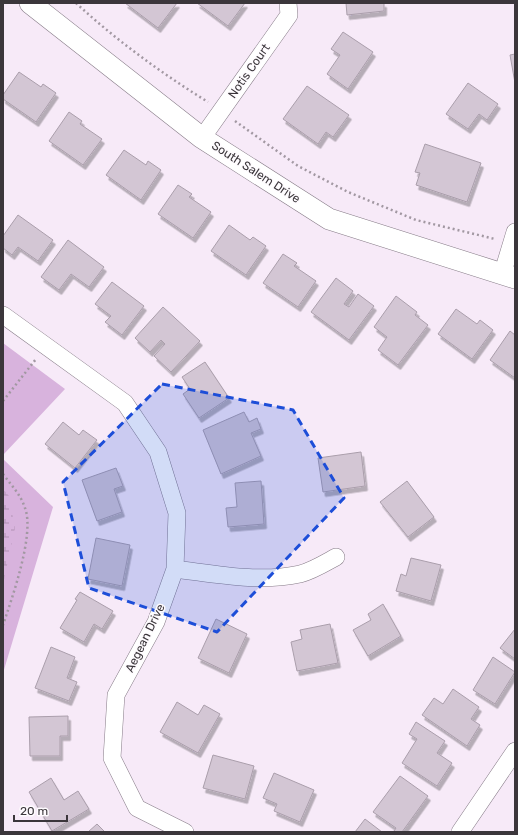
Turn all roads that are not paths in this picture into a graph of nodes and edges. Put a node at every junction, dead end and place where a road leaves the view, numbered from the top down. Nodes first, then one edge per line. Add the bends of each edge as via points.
1 (30, 3) edge
2 (288, 3) edge
3 (202, 138) junction
4 (513, 238) edge
5 (508, 277) edge
6 (3, 315) edge
7 (336, 557) dead end
8 (175, 569) junction
9 (515, 751) edge
10 (185, 832) edge
11 (460, 832) edge

1 - 3 street, South Salem Drive
2 - 3 street, Notis Court via 288,16
3 - 5 street, South Salem Drive via 329,219
4 - 5 street
6 - 8 street, Aegean Drive via 125,403 158,452 177,513
7 - 8 street via 301,573 278,577 244,577
8 - 10 street, Aegean Drive via 156,622 116,695 112,758 136,808
9 - 11 street

